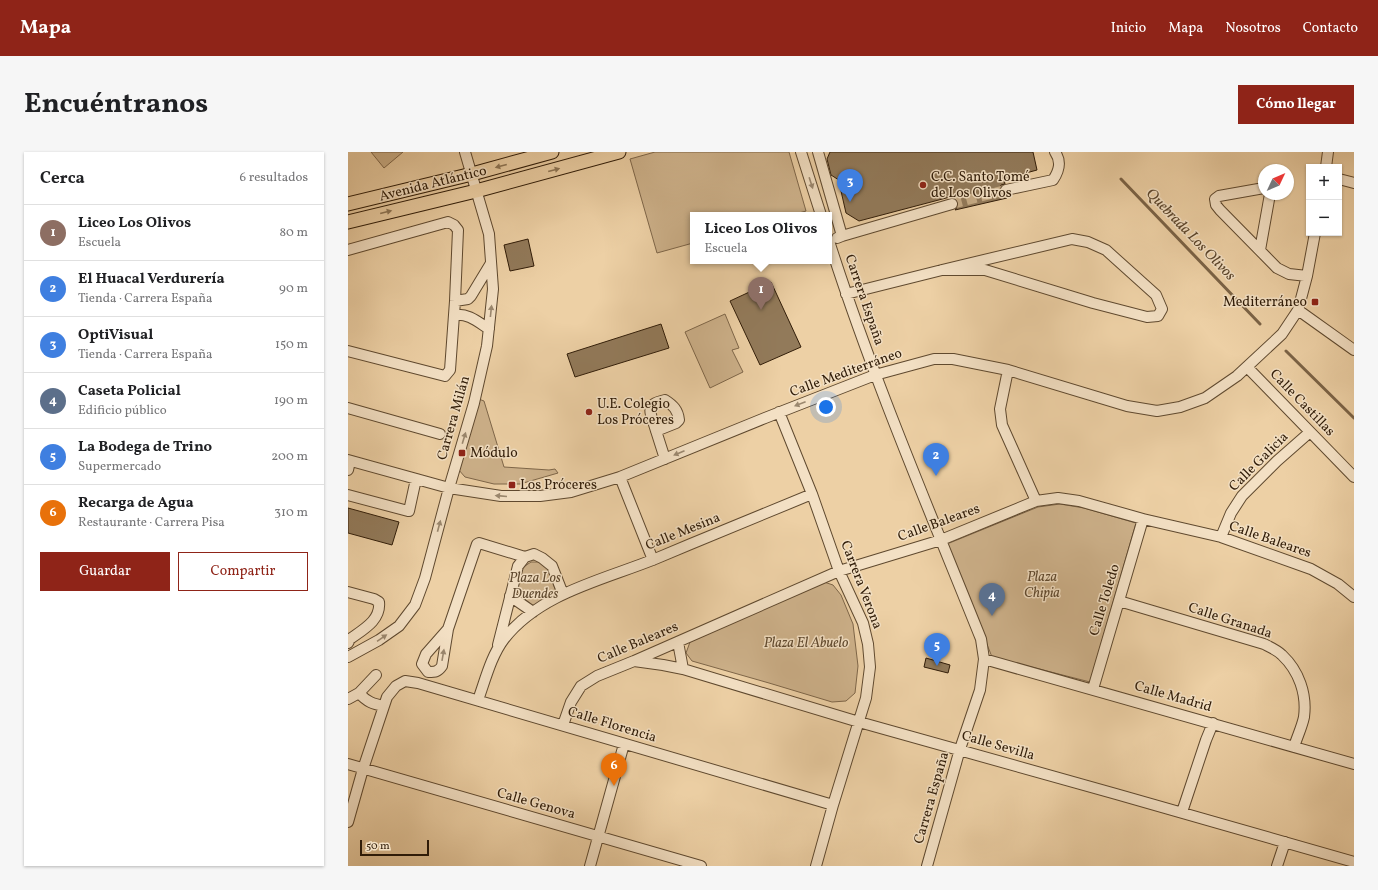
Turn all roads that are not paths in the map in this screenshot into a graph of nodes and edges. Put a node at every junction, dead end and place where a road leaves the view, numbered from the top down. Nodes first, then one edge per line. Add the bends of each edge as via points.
1 (465, 152) edge
2 (552, 152) edge
3 (619, 152) edge
4 (800, 152) edge
5 (818, 152) edge
6 (1055, 152) edge
7 (1328, 152) edge
8 (1326, 164) edge
9 (472, 174) junction
10 (1342, 180) edge
11 (1354, 183) edge
12 (1258, 189) edge
13 (1006, 190) tunnel mouth
14 (476, 191) junction
15 (1269, 200) edge
16 (348, 204) edge
17 (952, 204) tunnel mouth
18 (820, 212) edge
19 (348, 222) edge
20 (842, 236) junction
21 (1314, 236) edge
22 (832, 239) edge
23 (348, 250) edge
24 (832, 250) edge
25 (1260, 250) junction
26 (491, 263) junction
27 (942, 270) junction
28 (1307, 276) junction
29 (846, 294) junction
30 (455, 301) junction
31 (1298, 310) junction
32 (454, 315) junction
33 (489, 329) junction
34 (1353, 347) edge
35 (348, 351) edge
36 (1247, 366) junction
37 (1008, 370) junction
38 (875, 374) junction
39 (348, 408) edge
40 (779, 412) junction
41 (656, 431) dead end
42 (1310, 432) junction
43 (440, 434) dead end
44 (665, 459) junction
45 (349, 464) edge
46 (1354, 477) edge
47 (620, 478) junction
48 (416, 479) junction
49 (448, 488) junction
50 (812, 494) junction
51 (348, 495) edge
52 (1036, 501) junction
53 (1144, 519) junction
54 (1221, 537) junction
55 (941, 540) junction
56 (525, 557) junction
57 (653, 560) junction
58 (839, 571) junction
59 (348, 592) edge
60 (564, 594) junction
61 (510, 596) junction
62 (1354, 597) edge
63 (1119, 601) junction
64 (533, 612) junction
65 (448, 629) dead end
66 (678, 642) junction
67 (348, 643) edge
68 (348, 657) edge
69 (495, 657) junction
70 (984, 659) junction
71 (634, 661) junction
72 (683, 669) junction
73 (376, 675) dead end
74 (1093, 689) junction
75 (359, 693) junction
76 (348, 699) edge
77 (478, 700) junction
78 (386, 701) junction
79 (859, 722) junction
80 (1213, 723) junction
81 (563, 725) junction
82 (624, 744) junction
83 (1294, 747) junction
84 (960, 749) junction
85 (348, 764) edge
86 (1354, 764) edge
87 (363, 769) junction
88 (833, 805) junction
89 (1182, 812) junction
90 (348, 822) edge
91 (599, 837) junction
92 (1285, 842) junction
93 (1354, 862) edge
94 (590, 866) edge
95 (701, 866) edge
96 (816, 866) edge
97 (927, 866) edge
98 (1276, 866) edge

1 - 9 street, Carrera Milán
2 -> 9 main road, Avenida Atlántico
14 -> 3 main road, Avenida Atlántico
4 -> 18 street
5 - 20 street
6 - 13 street via 1059,163 1058,172 1053,180
7 - 8 street
9 - 14 street, Carrera Milán
9 - 16 main road, Avenida Atlántico
10 - 11 street
12 - 25 street via 1219,196 1215,199 1220,210
19 -> 14 main road, Avenida Atlántico
14 - 26 street, Carrera Milán via 489,234
15 - 25 street
17 - 20 street
20 - 22 street
21 - 28 street, Calle Mediterráneo
23 - 30 street via 448,222 458,230
24 - 29 street, Carrera España
25 - 28 street via 1277,268 1289,274
26 - 30 street via 471,296
33 -> 26 street, Carrera Milán via 493,289
27 - 27 street via 985,270 1147,317 1158,316 1162,309 1156,295 1106,250 1088,242 1072,239
27 - 29 street
28 - 31 street, Calle Mediterráneo
29 - 38 street, Carrera España
30 - 32 street
31 - 34 street
31 - 36 street, Calle Mediterráneo via 1282,334
32 - 33 street via 468,316
32 - 35 street via 450,370 445,376
49 -> 33 street, Carrera Milán via 474,403
36 - 37 street, Calle Mediterráneo via 1205,398 1180,407 1157,411 1127,406
36 - 42 street, Calle Castillas
37 - 38 street, Calle Mediterráneo via 954,359 934,358
37 - 52 street via 1000,409 1002,425
38 -> 40 street, Calle Mediterráneo
38 - 55 street, Carrera España
39 - 43 street
40 -> 44 street, Calle Mediterráneo
40 - 50 street, Carrera Verona
41 - 44 street
42 - 46 street, Calle Castillas
42 - 54 street, Calle Galicia via 1242,496 1230,513
44 - 47 street, Calle Mediterráneo
45 - 48 street, Calle Mediterráneo
47 -> 49 street, Calle Mediterráneo via 571,492 540,496 501,496
47 - 57 street
48 - 49 street, Calle Mediterráneo
48 - 51 street via 409,511
68 -> 49 street, Carrera Milán via 400,626 415,605
50 - 57 street, Calle Mesina
50 - 58 street, Carrera Verona
52 - 53 street, Calle Baleares via 1058,498 1079,501
52 - 55 street, Calle Baleares
53 - 54 street, Calle Baleares
53 - 63 street, Calle Toledo
54 - 62 street, Calle Baleares via 1311,569 1338,584
55 - 58 street, Calle Baleares
55 - 70 street, Carrera España via 981,639
56 - 60 street via 534,554 552,566
56 - 61 street, Calle Mesina via 518,566
56 - 65 street via 477,544
57 - 60 street, Calle Mesina
58 - 66 street, Calle Baleares
58 - 79 street, Carrera Verona via 863,623 868,644 870,667 866,698
59 - 67 street via 374,599 379,602 380,609 376,618
60 - 64 street, Calle Mesina
61 - 64 street
61 - 69 street, Calle Mesina
63 - 74 street, Calle Toledo
63 - 83 street, Calle Granada via 1264,644 1282,654 1301,682 1305,703 1304,718
64 - 69 street, Calle Mesina via 504,640
66 - 71 street, Calle Baleares
66 - 72 street
69 - 77 street, Calle Mesina
70 - 74 street, Calle Madrid
70 - 84 street, Carrera España via 980,690
71 - 72 street, Calle Sevilla
71 - 81 street, Calle Baleares via 597,676 581,686 571,702
72 - 79 street, Calle Sevilla
73 - 75 street
74 - 80 street, Calle Madrid
75 - 76 street
75 - 78 street via 372,704
77 - 78 street, Calle Florencia via 418,682 405,681 396,686
77 - 81 street, Calle Florencia
78 - 87 street
79 - 84 street, Calle Sevilla
79 - 88 street, Carrera Verona
80 - 83 street, Calle Madrid
80 - 89 street
81 - 82 street, Calle Florencia
82 - 88 street, Calle Florencia
82 - 91 street
83 - 86 street, Calle Madrid
84 - 89 street, Calle Sevilla
84 - 97 street, Carrera España
85 - 87 street, Calle Genova
87 - 90 street
87 - 91 street, Calle Genova
88 - 96 street, Carrera Verona
89 - 92 street, Calle Sevilla
91 - 94 street
91 - 95 street, Calle Genova
92 - 93 street, Calle Sevilla
92 - 98 street

